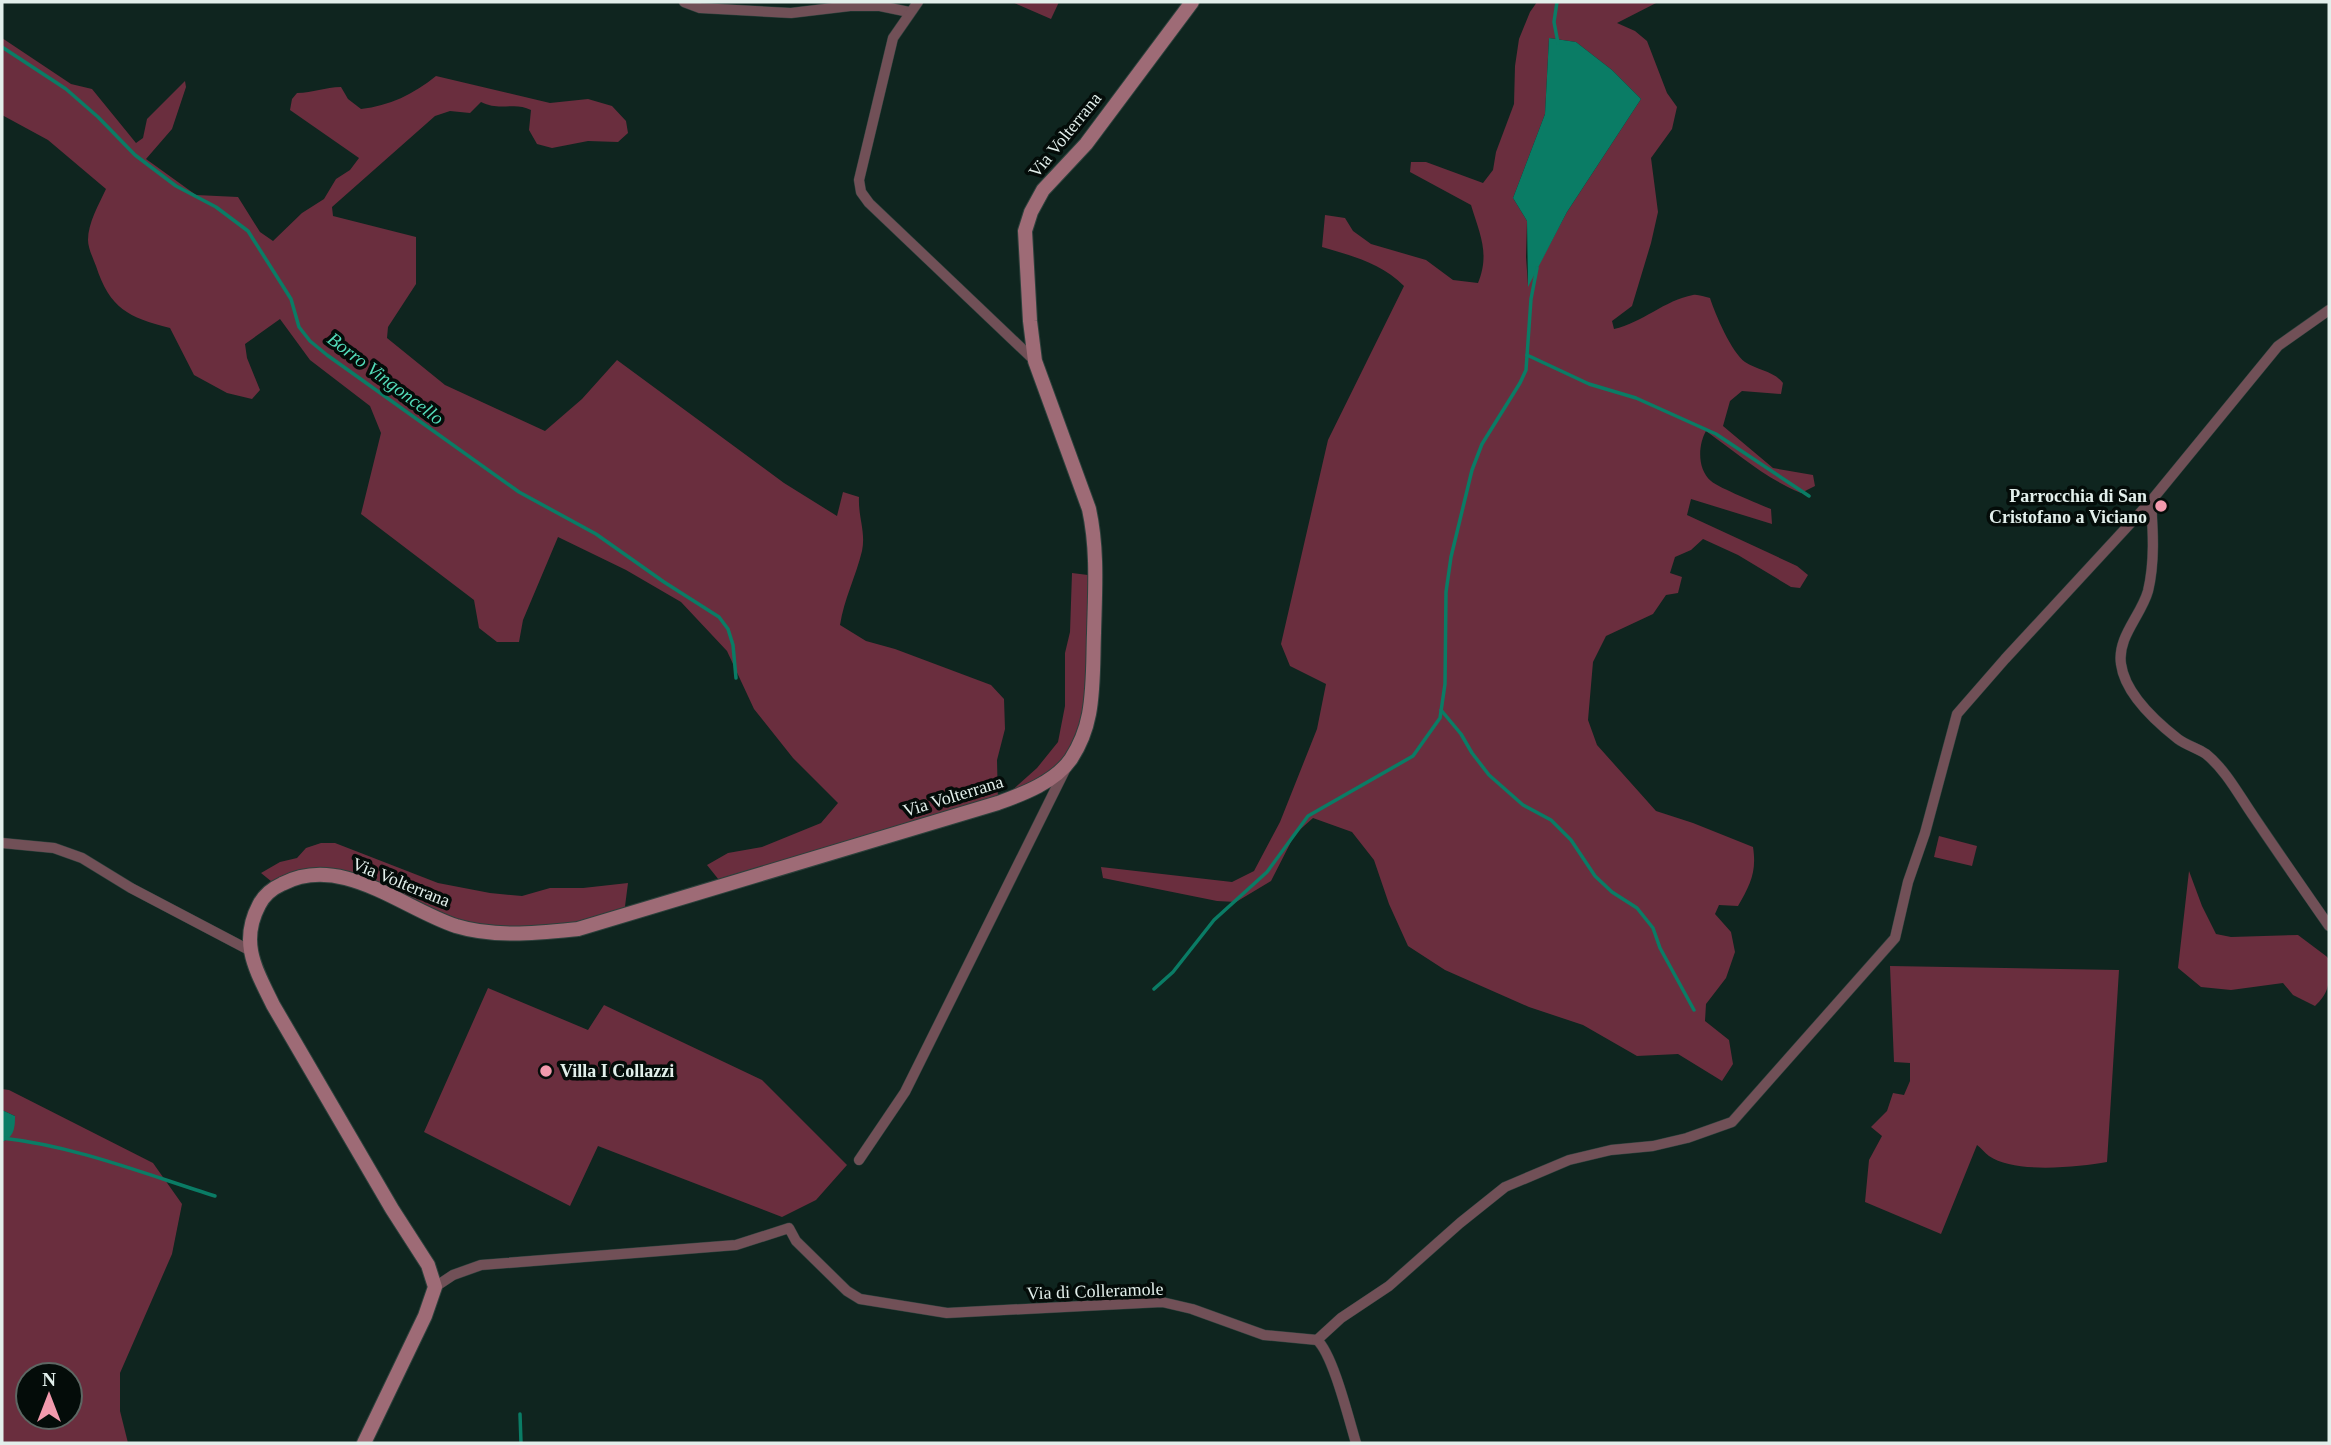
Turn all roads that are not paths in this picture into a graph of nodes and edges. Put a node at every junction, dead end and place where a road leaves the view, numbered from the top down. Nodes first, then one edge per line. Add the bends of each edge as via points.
1 (684, 2) edge
2 (918, 2) edge
3 (1192, 2) edge
4 (909, 12) junction
5 (2329, 310) edge
6 (1035, 362) junction
7 (2151, 501) junction
8 (1070, 761) junction
9 (2, 843) edge
10 (2329, 926) edge
11 (249, 950) junction
12 (859, 1160) dead end
13 (435, 1287) junction
14 (1317, 1340) junction
15 (364, 1443) edge
16 (1356, 1443) edge

1 - 4 street via 700,8 791,13 850,6
2 - 4 street
3 - 6 main road, Via Volterrana via 1031,212 1025,231
4 - 6 street via 893,38 859,180 861,192
5 - 7 street via 2278,346
6 - 8 main road, Via Volterrana via 1095,534 1089,712
7 - 10 street via 2154,540 2148,590 2121,651 2125,678 2155,719 2179,740 2206,754 2228,779
7 - 14 street via 1957,714 1895,938 1732,1122 1653,1146 1569,1160 1505,1187 1389,1286
8 - 11 main road, Via Volterrana via 1048,780 998,803 578,929 483,932 456,926 345,879 293,878 264,896 249,932
8 - 12 street, Via Volterrana via 905,1092
9 - 11 street via 54,848 82,858
11 - 13 main road, Via Volterrana via 273,1005 428,1265
13 - 14 street, Via di Colleramole via 481,1265 736,1245 789,1228 796,1241 860,1299 947,1313 1162,1302 1264,1335
13 - 15 main road
14 - 16 street via 1333,1370

